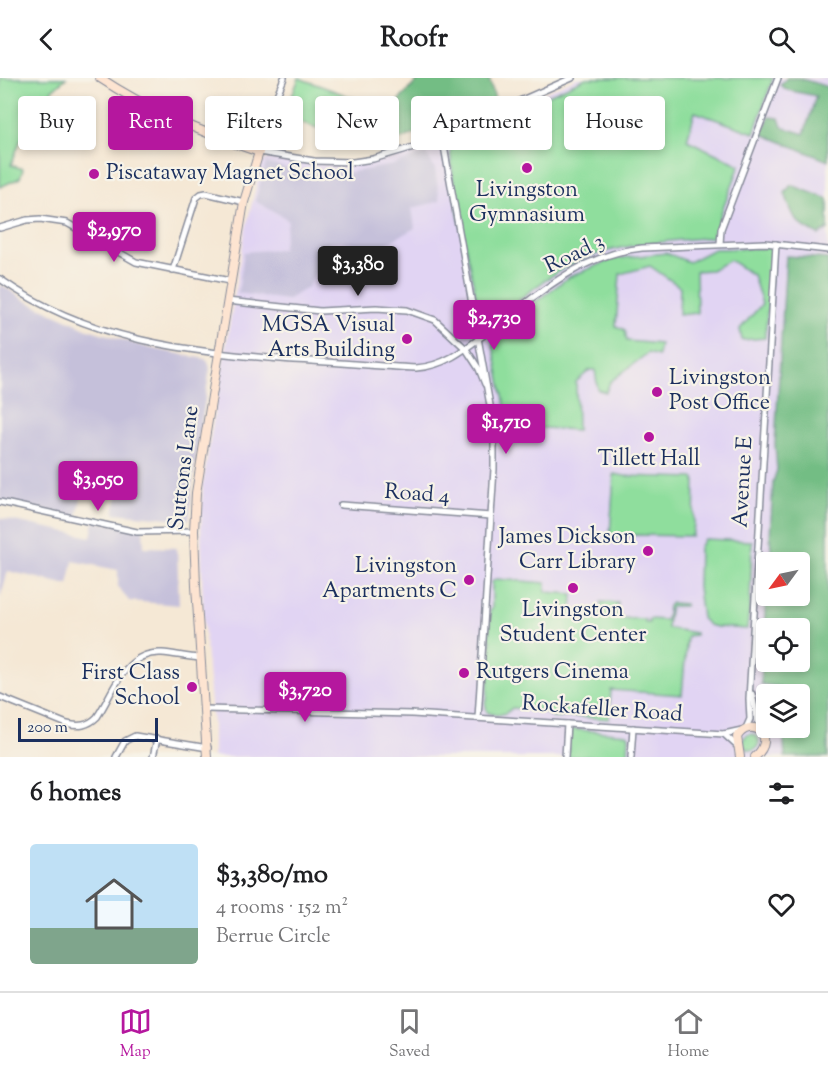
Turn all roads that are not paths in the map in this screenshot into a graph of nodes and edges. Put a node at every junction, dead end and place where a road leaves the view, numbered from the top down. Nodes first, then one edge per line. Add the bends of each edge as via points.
1 (100, 78) edge
2 (284, 78) edge
3 (572, 78) edge
4 (778, 78) edge
5 (277, 96) edge
6 (531, 96) edge
7 (411, 147) edge
8 (445, 150) edge
9 (259, 152) junction
10 (244, 202) junction
11 (0, 228) edge
12 (720, 244) junction
13 (776, 244) junction
14 (828, 250) edge
15 (173, 270) junction
16 (0, 279) edge
17 (230, 281) junction
18 (227, 301) junction
19 (480, 338) junction
20 (466, 349) junction
21 (218, 354) junction
22 (489, 395) junction
23 (0, 502) edge
24 (341, 505) dead end
25 (491, 516) junction
26 (194, 531) junction
27 (200, 658) junction
28 (750, 686) junction
29 (0, 697) edge
30 (205, 709) junction
31 (756, 713) edge
32 (478, 718) junction
33 (567, 724) junction
34 (633, 728) junction
35 (756, 728) edge
36 (744, 729) junction
37 (724, 734) junction
38 (764, 738) edge
39 (157, 739) junction
40 (739, 751) edge
41 (208, 753) edge
42 (756, 756) edge
43 (116, 757) edge
44 (153, 757) edge
45 (565, 757) edge
46 (631, 757) edge

1 - 9 street via 162,114
2 - 5 street
3 - 6 street
4 - 12 street via 721,229
7 - 9 street via 353,162 314,161
8 - 19 street
9 - 10 street, Suttons Lane
10 - 15 street via 206,193 196,198
10 - 17 street, Suttons Lane
11 - 15 street via 33,219 67,223 136,262
12 - 13 street, Road 3
12 - 19 street, Road 3 via 631,249 593,260 566,273
13 - 14 street, Road 3
13 - 28 street, Avenue E
15 - 17 street
16 - 21 street, Road 3 via 53,310 94,327 158,345
17 - 18 street, Suttons Lane
18 - 20 street via 320,311 407,310 435,320
18 - 21 street, Suttons Lane
19 - 20 street, Road 3
19 - 22 street
20 - 21 street, Road 3 via 434,365 416,368
20 - 22 street
21 - 26 street, Suttons Lane via 196,493
22 - 25 street via 495,441
23 - 26 street via 137,532
24 - 25 street, Road 4
25 - 32 street
26 - 27 street, Suttons Lane
27 - 29 street via 152,654 132,662 97,717 83,725 67,724
27 - 30 street, Suttons Lane
28 - 31 street, Avenue E
28 - 36 street, Avenue E via 750,719
30 - 32 street, Rockafeller Road
30 - 41 street, Suttons Lane
32 - 33 street, Rockafeller Road
33 - 34 street, Rockafeller Road
33 - 45 street
34 - 37 street, Rockafeller Road
34 - 46 street
35 - 36 street
36 - 37 street, Rockafeller Road
36 - 40 street, Avenue E via 737,737
37 - 40 street
38 - 42 street, Avenue E
39 - 41 street
39 - 43 street via 131,736
39 - 44 street
40 - 42 street, Avenue E

